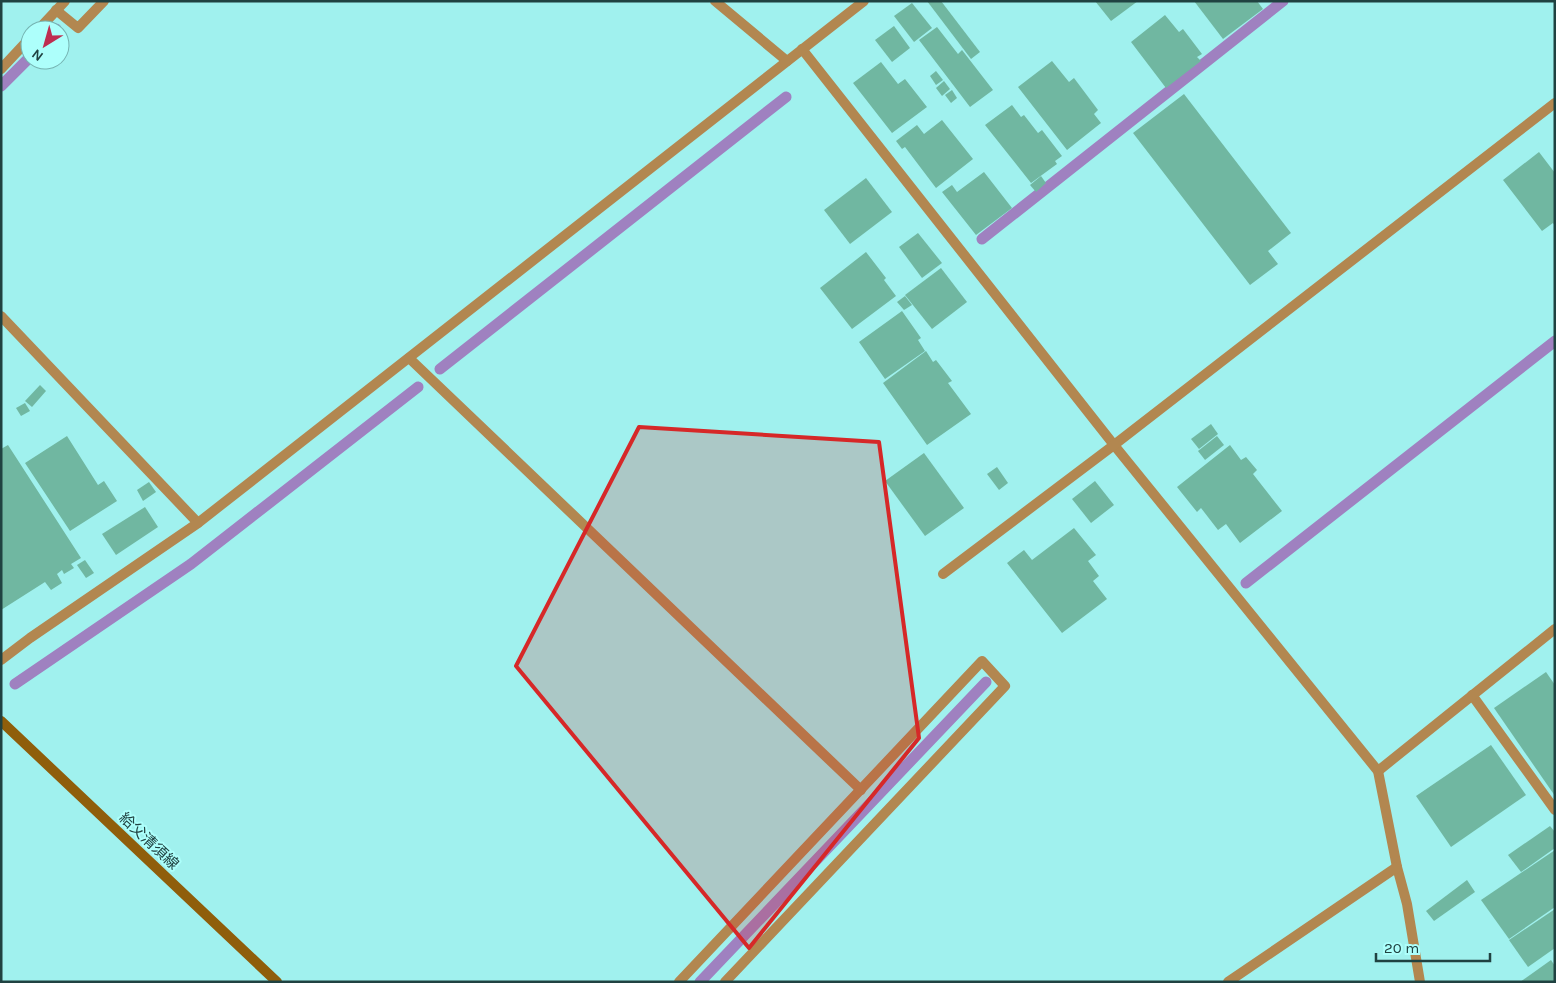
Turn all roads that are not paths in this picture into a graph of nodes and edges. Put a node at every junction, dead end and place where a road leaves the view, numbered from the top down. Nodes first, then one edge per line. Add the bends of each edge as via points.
1 (64, 1) edge
2 (104, 1) edge
3 (715, 1) edge
4 (864, 1) edge
5 (56, 10) junction
6 (47, 20) edge
7 (20, 49) edge
8 (802, 49) junction
9 (787, 60) junction
10 (1, 69) edge
11 (1555, 103) edge
12 (1, 316) edge
13 (409, 358) junction
14 (1114, 445) junction
15 (198, 523) junction
16 (943, 574) dead end
17 (1555, 629) edge
18 (1, 660) edge
19 (1472, 695) junction
20 (1, 721) edge
21 (1378, 771) junction
22 (861, 790) junction
23 (1555, 810) edge
24 (1397, 867) junction
25 (277, 982) edge
26 (679, 982) edge
27 (725, 982) edge
28 (1228, 982) edge
29 (1420, 982) edge

1 - 5 street
2 - 5 street via 78,28
3 - 9 street
4 - 8 street
5 - 6 street
7 - 10 street
8 - 9 street
8 - 14 street
9 - 13 street
11 - 14 street
12 - 15 street
13 - 15 street
13 - 22 street
14 - 16 street
14 - 21 street
15 - 18 street
17 - 19 street
19 - 21 street
19 - 23 street
20 - 25 main road, 給父清須線
21 - 24 street
22 - 26 street
22 - 27 street via 982,661 1005,686
24 - 28 street
24 - 29 street via 1407,904

